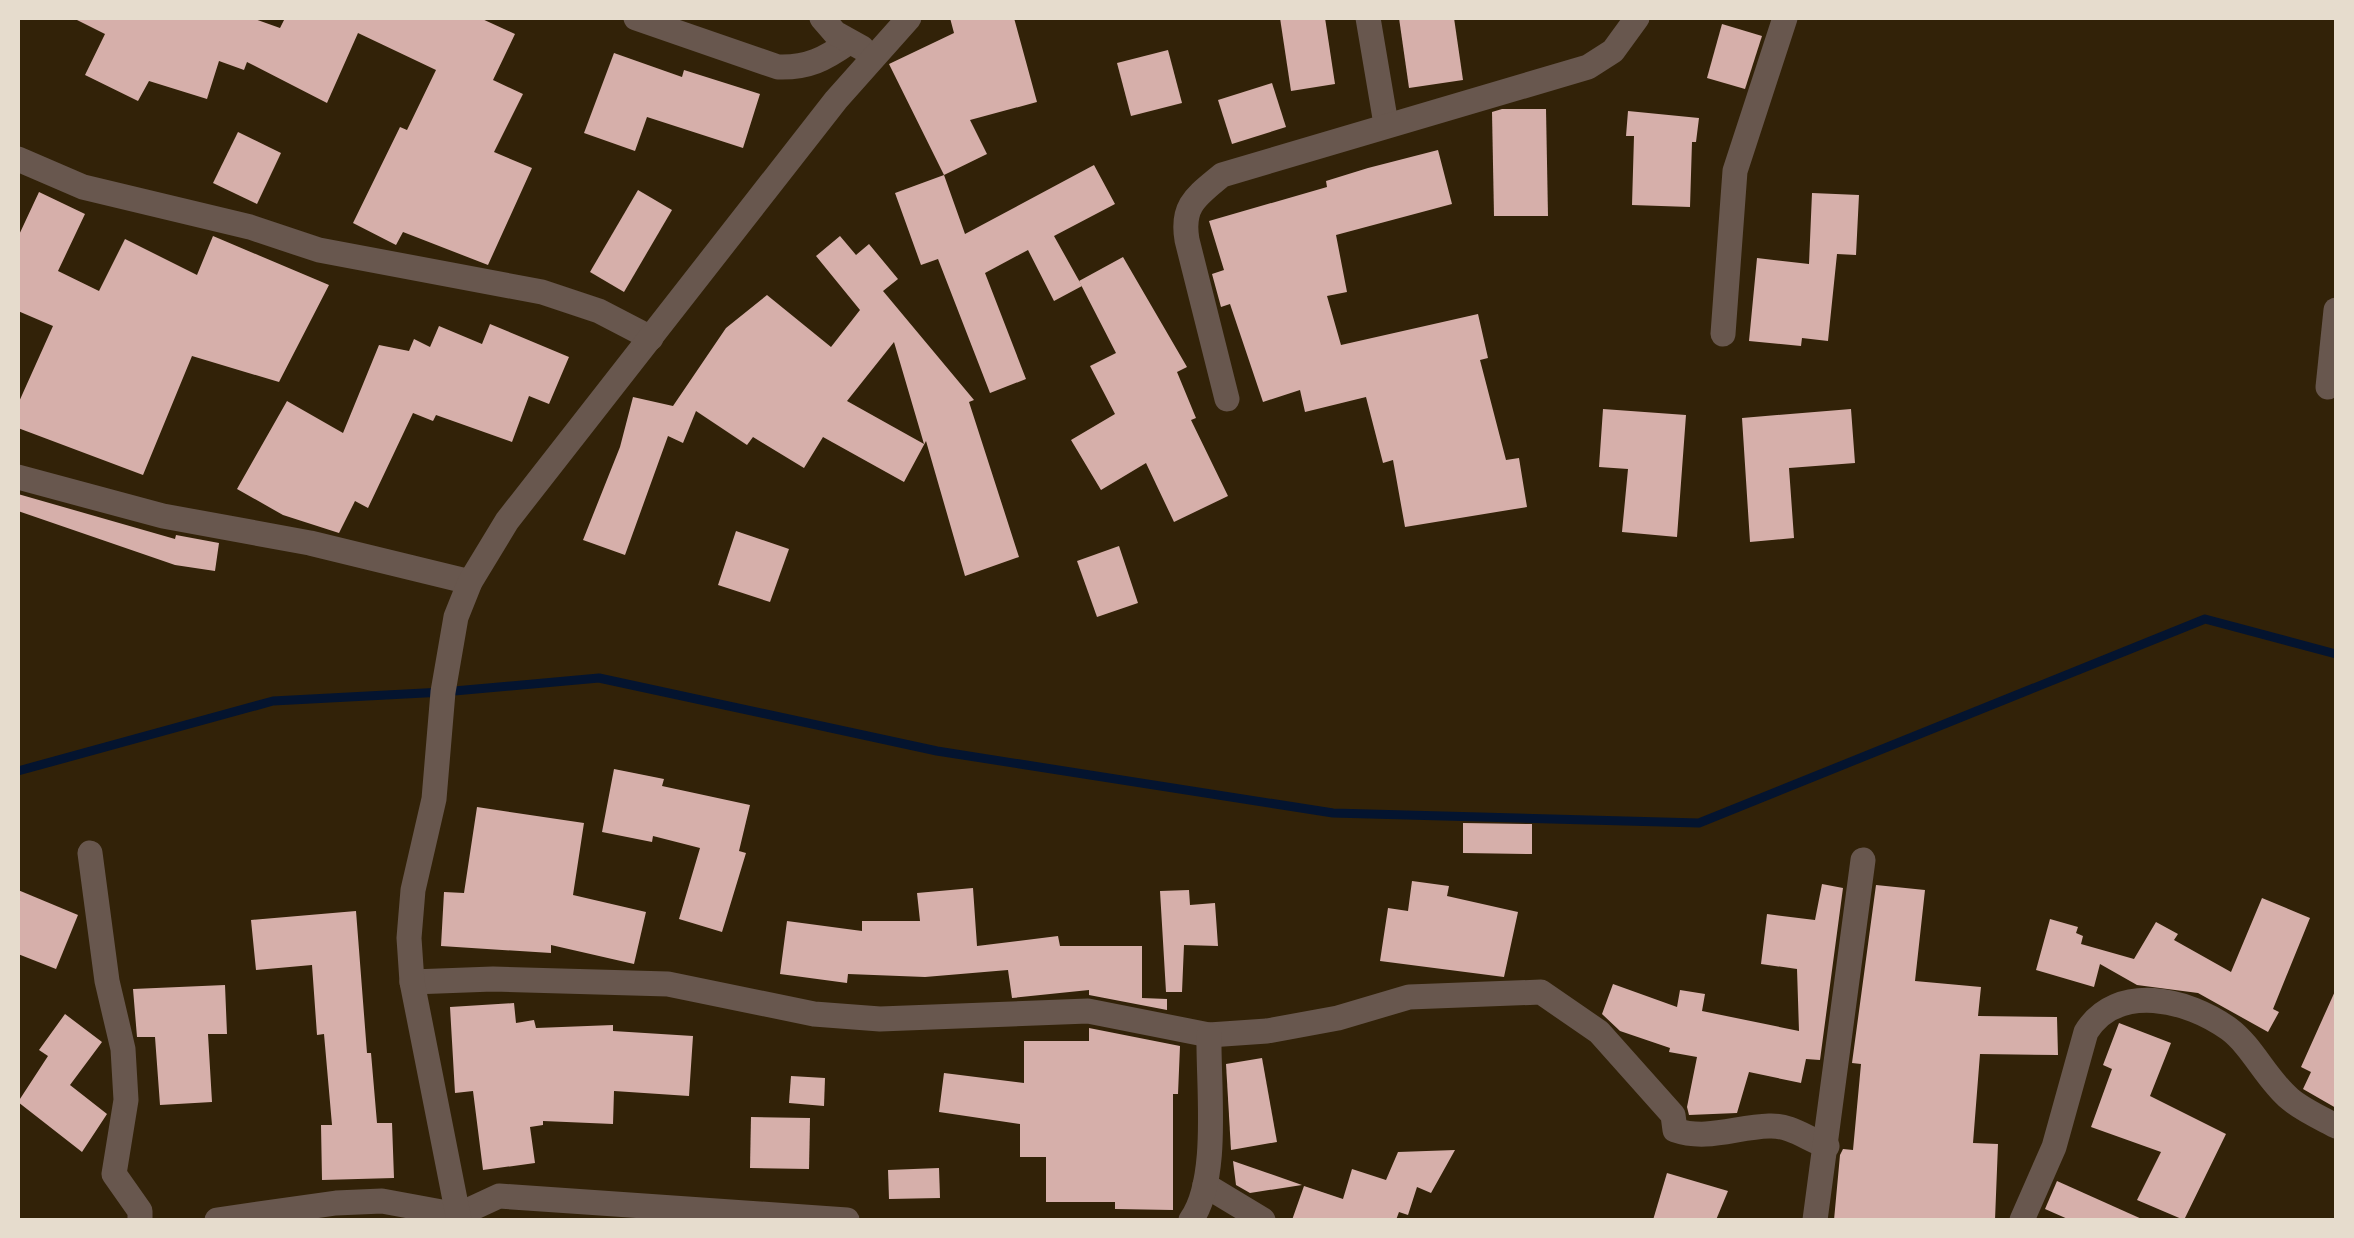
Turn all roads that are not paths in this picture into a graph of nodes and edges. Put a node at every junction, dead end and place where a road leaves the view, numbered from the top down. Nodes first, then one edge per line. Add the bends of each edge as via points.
1 (636, 18) edge
2 (822, 18) edge
3 (909, 18) edge
4 (1368, 18) edge
5 (1637, 18) edge
6 (1785, 18) edge
7 (849, 42) junction
8 (876, 54) junction
9 (1386, 124) junction
10 (18, 159) edge
11 (2336, 310) edge
12 (1723, 334) dead end
13 (650, 338) junction
14 (2328, 387) dead end
15 (1226, 399) dead end
16 (18, 477) edge
17 (470, 582) junction
18 (90, 854) dead end
19 (1863, 860) dead end
20 (412, 982) junction
21 (1208, 1035) junction
22 (2336, 1126) edge
23 (1827, 1146) junction
24 (1205, 1185) junction
25 (458, 1218) edge
26 (140, 1220) edge
27 (217, 1220) edge
28 (848, 1220) edge
29 (1191, 1220) edge
30 (1263, 1220) edge
31 (1816, 1220) edge
32 (2022, 1220) edge

1 - 7 street via 778,67 823,61
2 - 7 street
3 - 8 street
4 - 9 street
5 - 9 street via 1613,51 1588,67
6 - 12 street via 1735,171
7 - 8 street
8 - 13 street
9 - 15 street via 1222,176 1188,204 1187,240
10 - 13 street via 83,186 319,250 542,292
11 - 14 street
13 - 17 street via 506,521
16 - 17 street via 163,516
17 - 20 street via 456,617 434,799 413,890
18 - 26 street via 123,1050 126,1100 114,1174
19 - 23 street
20 - 21 street via 668,984 814,1014 880,1019 1088,1010
20 - 25 street
21 - 23 street via 1320,1021 1409,997 1542,992 1599,1032 1673,1116 1676,1130 1693,1137 1793,1128
21 - 24 street
22 - 32 street via 2294,1103 2231,1031 2200,1013 2120,1000 2086,1032 2054,1147
23 - 31 street
24 - 29 street
24 - 30 street
25 - 27 street via 367,1202
25 - 28 street via 499,1196

